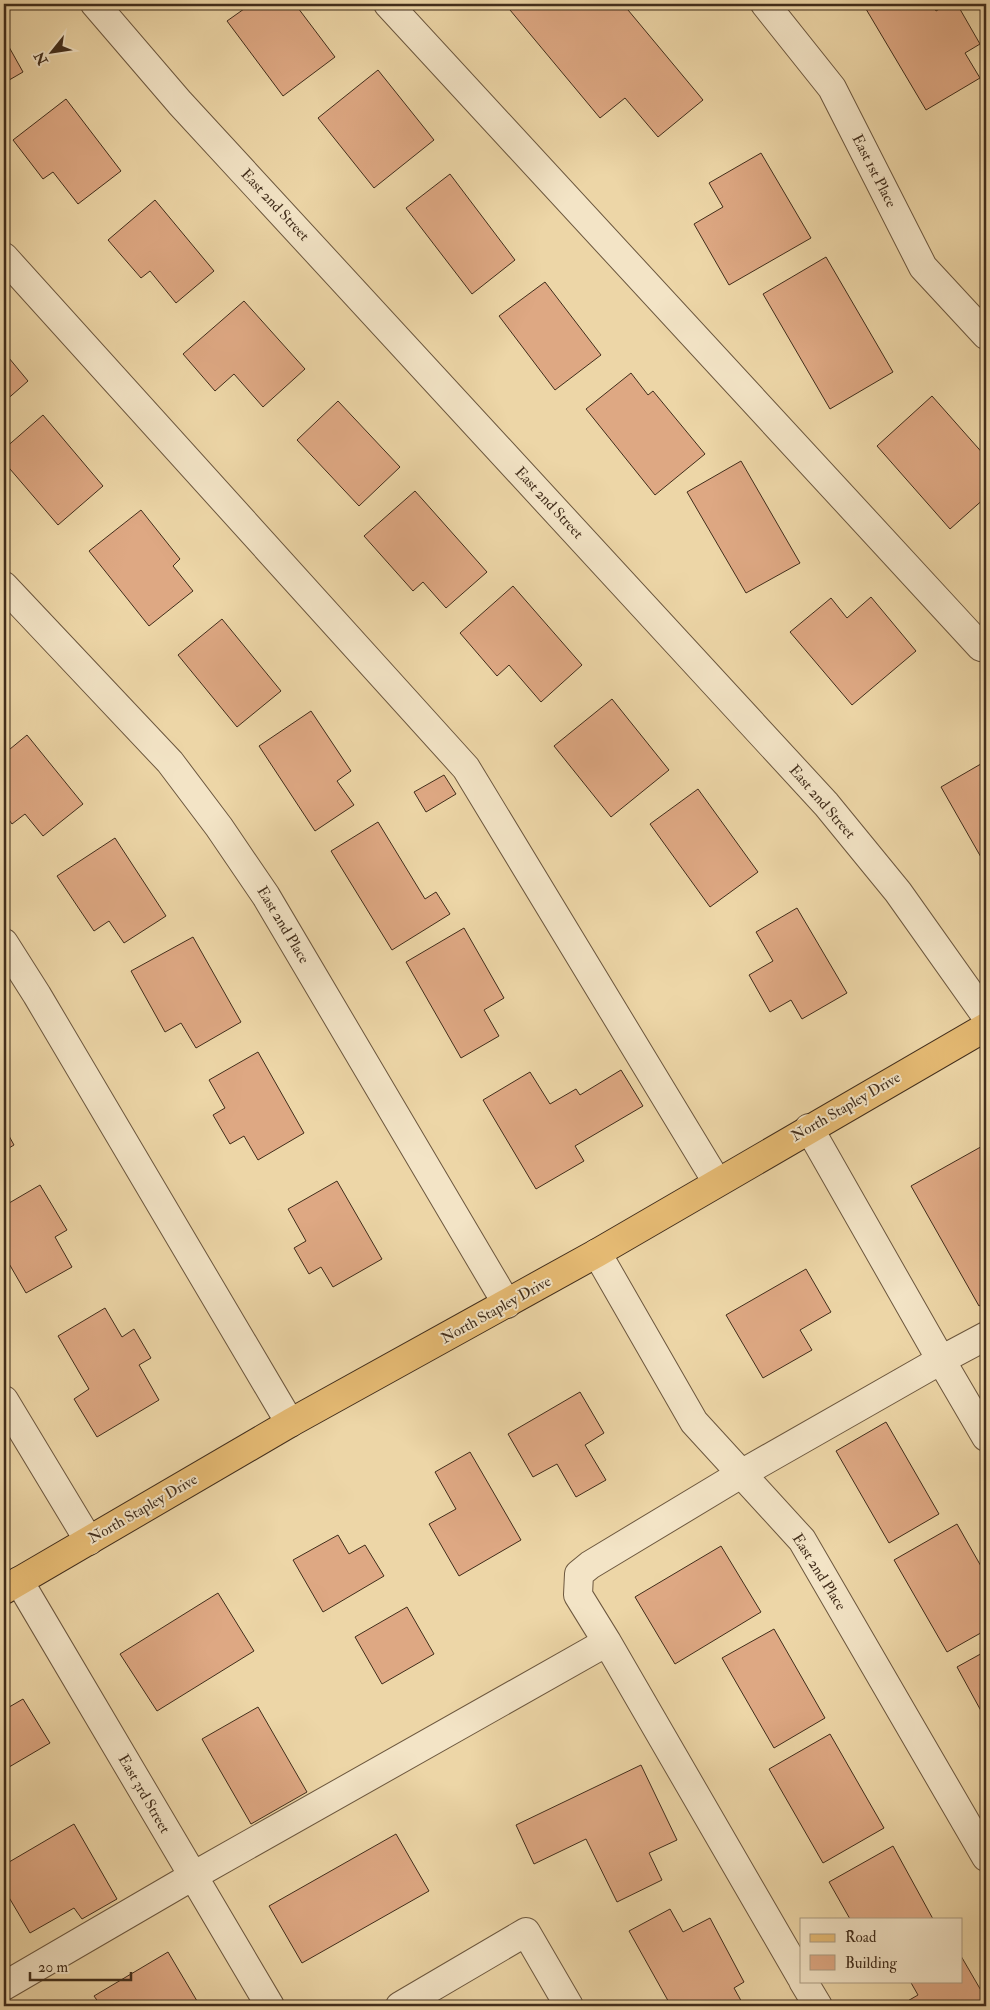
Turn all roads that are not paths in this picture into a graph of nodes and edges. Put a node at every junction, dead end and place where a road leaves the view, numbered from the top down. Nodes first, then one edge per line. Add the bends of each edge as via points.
1 (95, 4) edge
2 (388, 4) edge
3 (765, 4) edge
4 (4, 258) edge
5 (986, 335) edge
6 (4, 586) edge
7 (986, 648) edge
8 (4, 943) edge
9 (986, 1016) edge
10 (986, 1027) edge
11 (809, 1128) junction
12 (717, 1182) junction
13 (597, 1253) junction
14 (507, 1304) junction
15 (986, 1336) edge
16 (941, 1360) junction
17 (4, 1400) edge
18 (290, 1423) junction
19 (986, 1438) edge
20 (741, 1474) junction
21 (89, 1541) junction
22 (12, 1586) edge
23 (607, 1642) junction
24 (986, 1857) edge
25 (193, 1876) junction
26 (800, 1976) edge
27 (804, 1982) edge
28 (4, 1986) edge
29 (270, 2006) edge
30 (400, 2006) edge
31 (569, 2006) edge
32 (818, 2006) edge

1 - 9 street, East 2nd Street via 180,103 826,804 898,892
2 - 7 street via 974,640
3 - 5 street, East 1st Place via 832,88 923,267
4 - 12 street via 466,768
6 - 14 street, East 2nd Place via 170,762 219,826 266,896
8 - 18 street
10 - 11 main road, North Stapley Drive
11 - 12 main road, North Stapley Drive
11 - 16 street
12 - 13 main road, North Stapley Drive
13 - 14 main road, North Stapley Drive
13 - 20 street, East 2nd Place via 694,1422
14 - 18 main road, North Stapley Drive
15 - 16 street
16 - 19 street
16 - 20 street
17 - 21 street
18 - 21 main road, North Stapley Drive
20 - 23 street via 579,1574 578,1595
20 - 24 street, East 2nd Place via 802,1540
21 - 22 main road, North Stapley Drive
22 - 25 street, East 3rd Street
23 - 25 street
23 - 26 street
25 - 28 street
25 - 29 street, East 3rd Street
27 - 32 street
30 - 31 street via 526,1932

